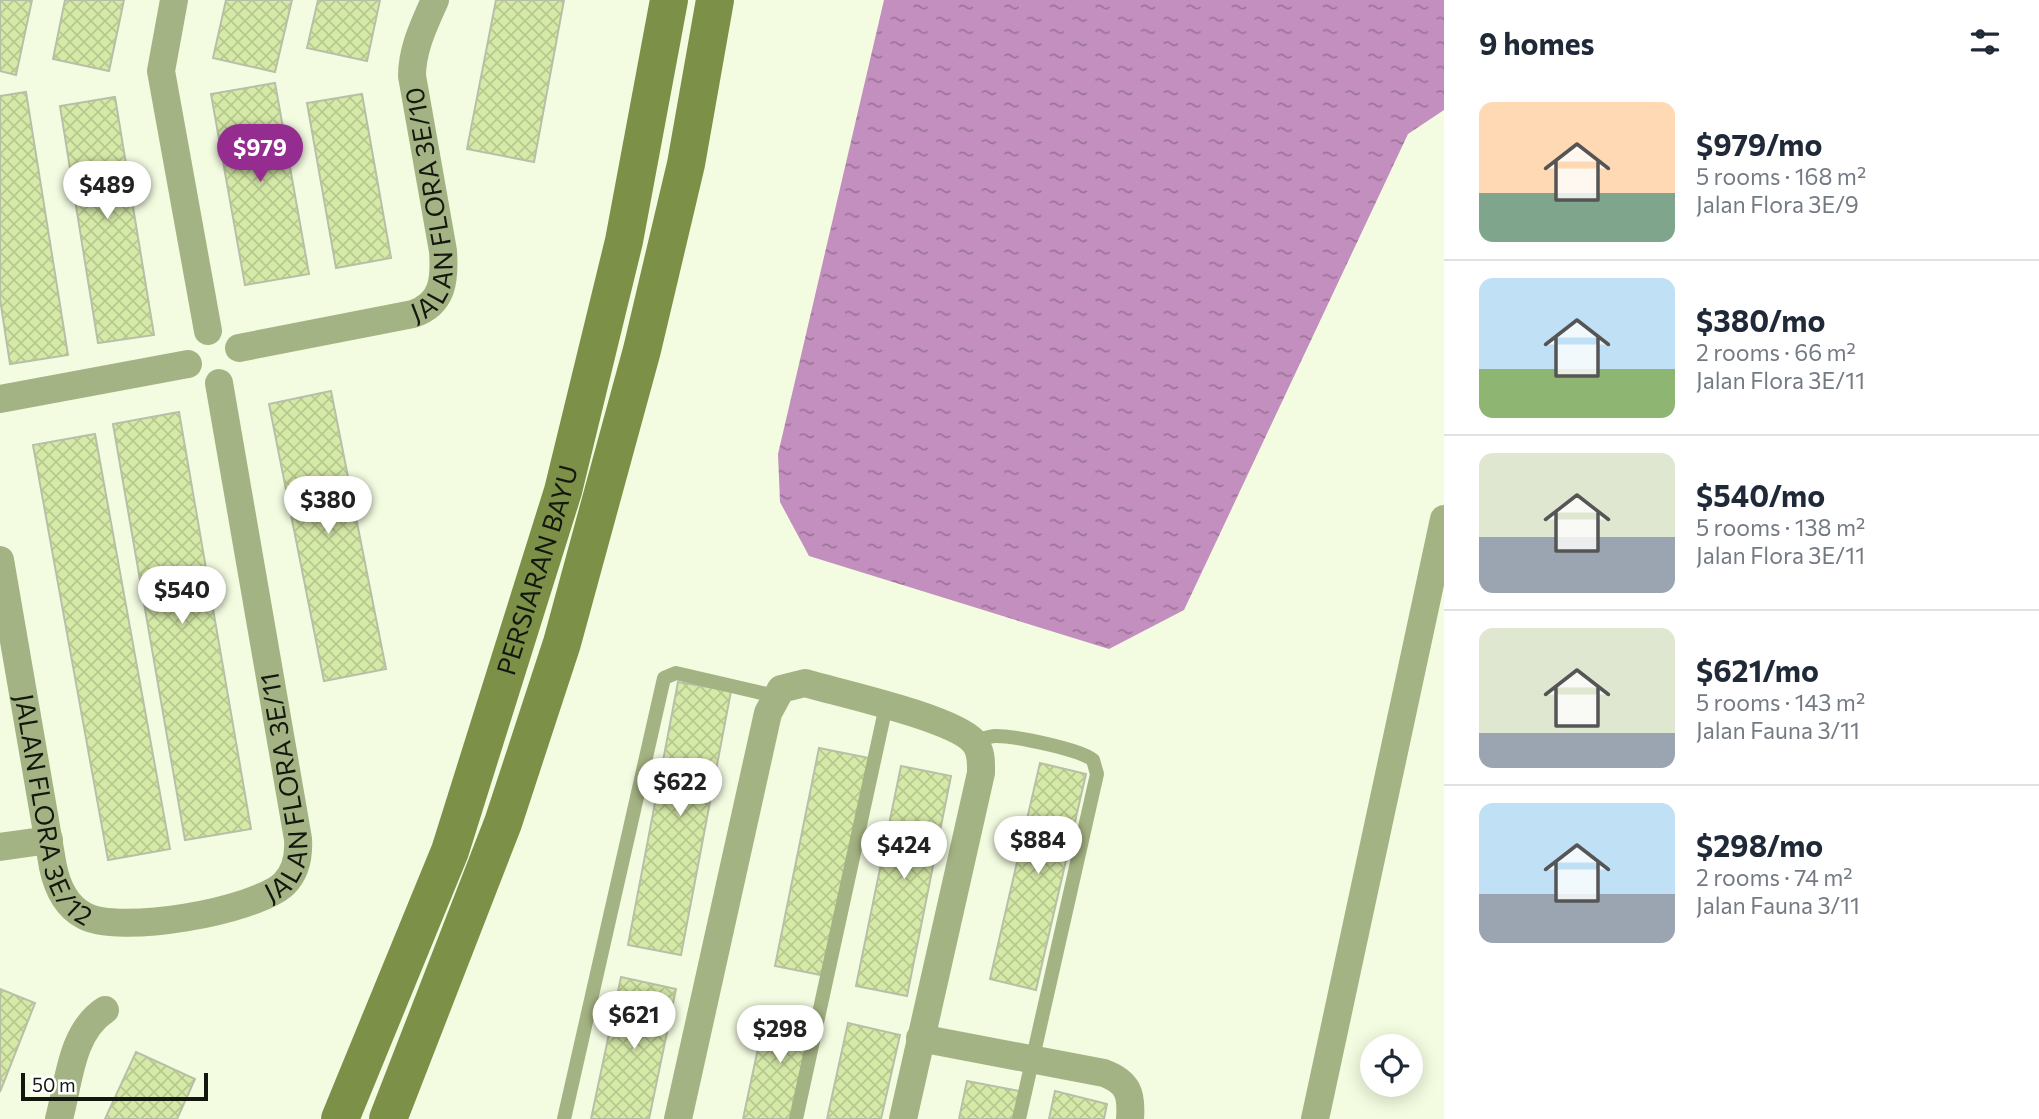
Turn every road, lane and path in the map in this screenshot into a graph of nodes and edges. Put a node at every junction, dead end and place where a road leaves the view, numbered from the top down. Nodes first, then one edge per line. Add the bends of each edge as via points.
1 (174, 0) edge
2 (435, 0) edge
3 (669, 0) edge
4 (715, 0) edge
5 (208, 331) junction
6 (239, 348) junction
7 (188, 363) junction
8 (219, 383) junction
9 (0, 399) edge
10 (1444, 519) edge
11 (0, 560) edge
12 (783, 690) junction
13 (886, 706) junction
14 (974, 743) junction
15 (49, 840) junction
16 (0, 847) edge
17 (185, 919) joint
18 (105, 1010) dead end
19 (920, 1038) junction
20 (1031, 1059) junction
21 (59, 1119) edge
22 (340, 1119) edge
23 (388, 1119) edge
24 (564, 1119) edge
25 (678, 1119) edge
26 (796, 1119) edge
27 (904, 1119) edge
28 (1019, 1119) edge
29 (1130, 1119) edge
30 (1315, 1119) edge

1 - 5 street via 161,71
2 - 6 street, JALAN FLORA 3E/10 via 420,35 412,76 443,251 441,291 426,310 413,314
3 - 22 main road, PERSIARAN BAYU via 624,241 563,491 450,851
4 - 23 main road, PERSIARAN BAYU via 686,164 642,350 562,643 507,811
5 - 6 street via 230,336
5 - 7 street via 194,340
6 - 8 street via 239,366
7 - 8 street via 203,381
7 - 9 street
8 - 17 street, JALAN FLORA 3E/11 via 299,851 292,873 275,890
10 - 30 street
11 - 15 street, JALAN FLORA 3E/12
12 - 13 street via 805,683
12 - 24 lane via 676,673 663,678
12 - 25 street via 765,726
13 - 14 street via 949,727
13 - 26 lane
14 - 19 street via 981,755 981,774
14 - 20 lane via 1004,737 1080,753 1093,760 1097,774
15 - 16 street
15 - 17 street, JALAN FLORA 3E/12 via 62,893 85,917 121,923
18 - 21 street via 81,1033
19 - 20 street
19 - 27 street
20 - 28 lane
20 - 29 street via 1121,1079 1131,1100

